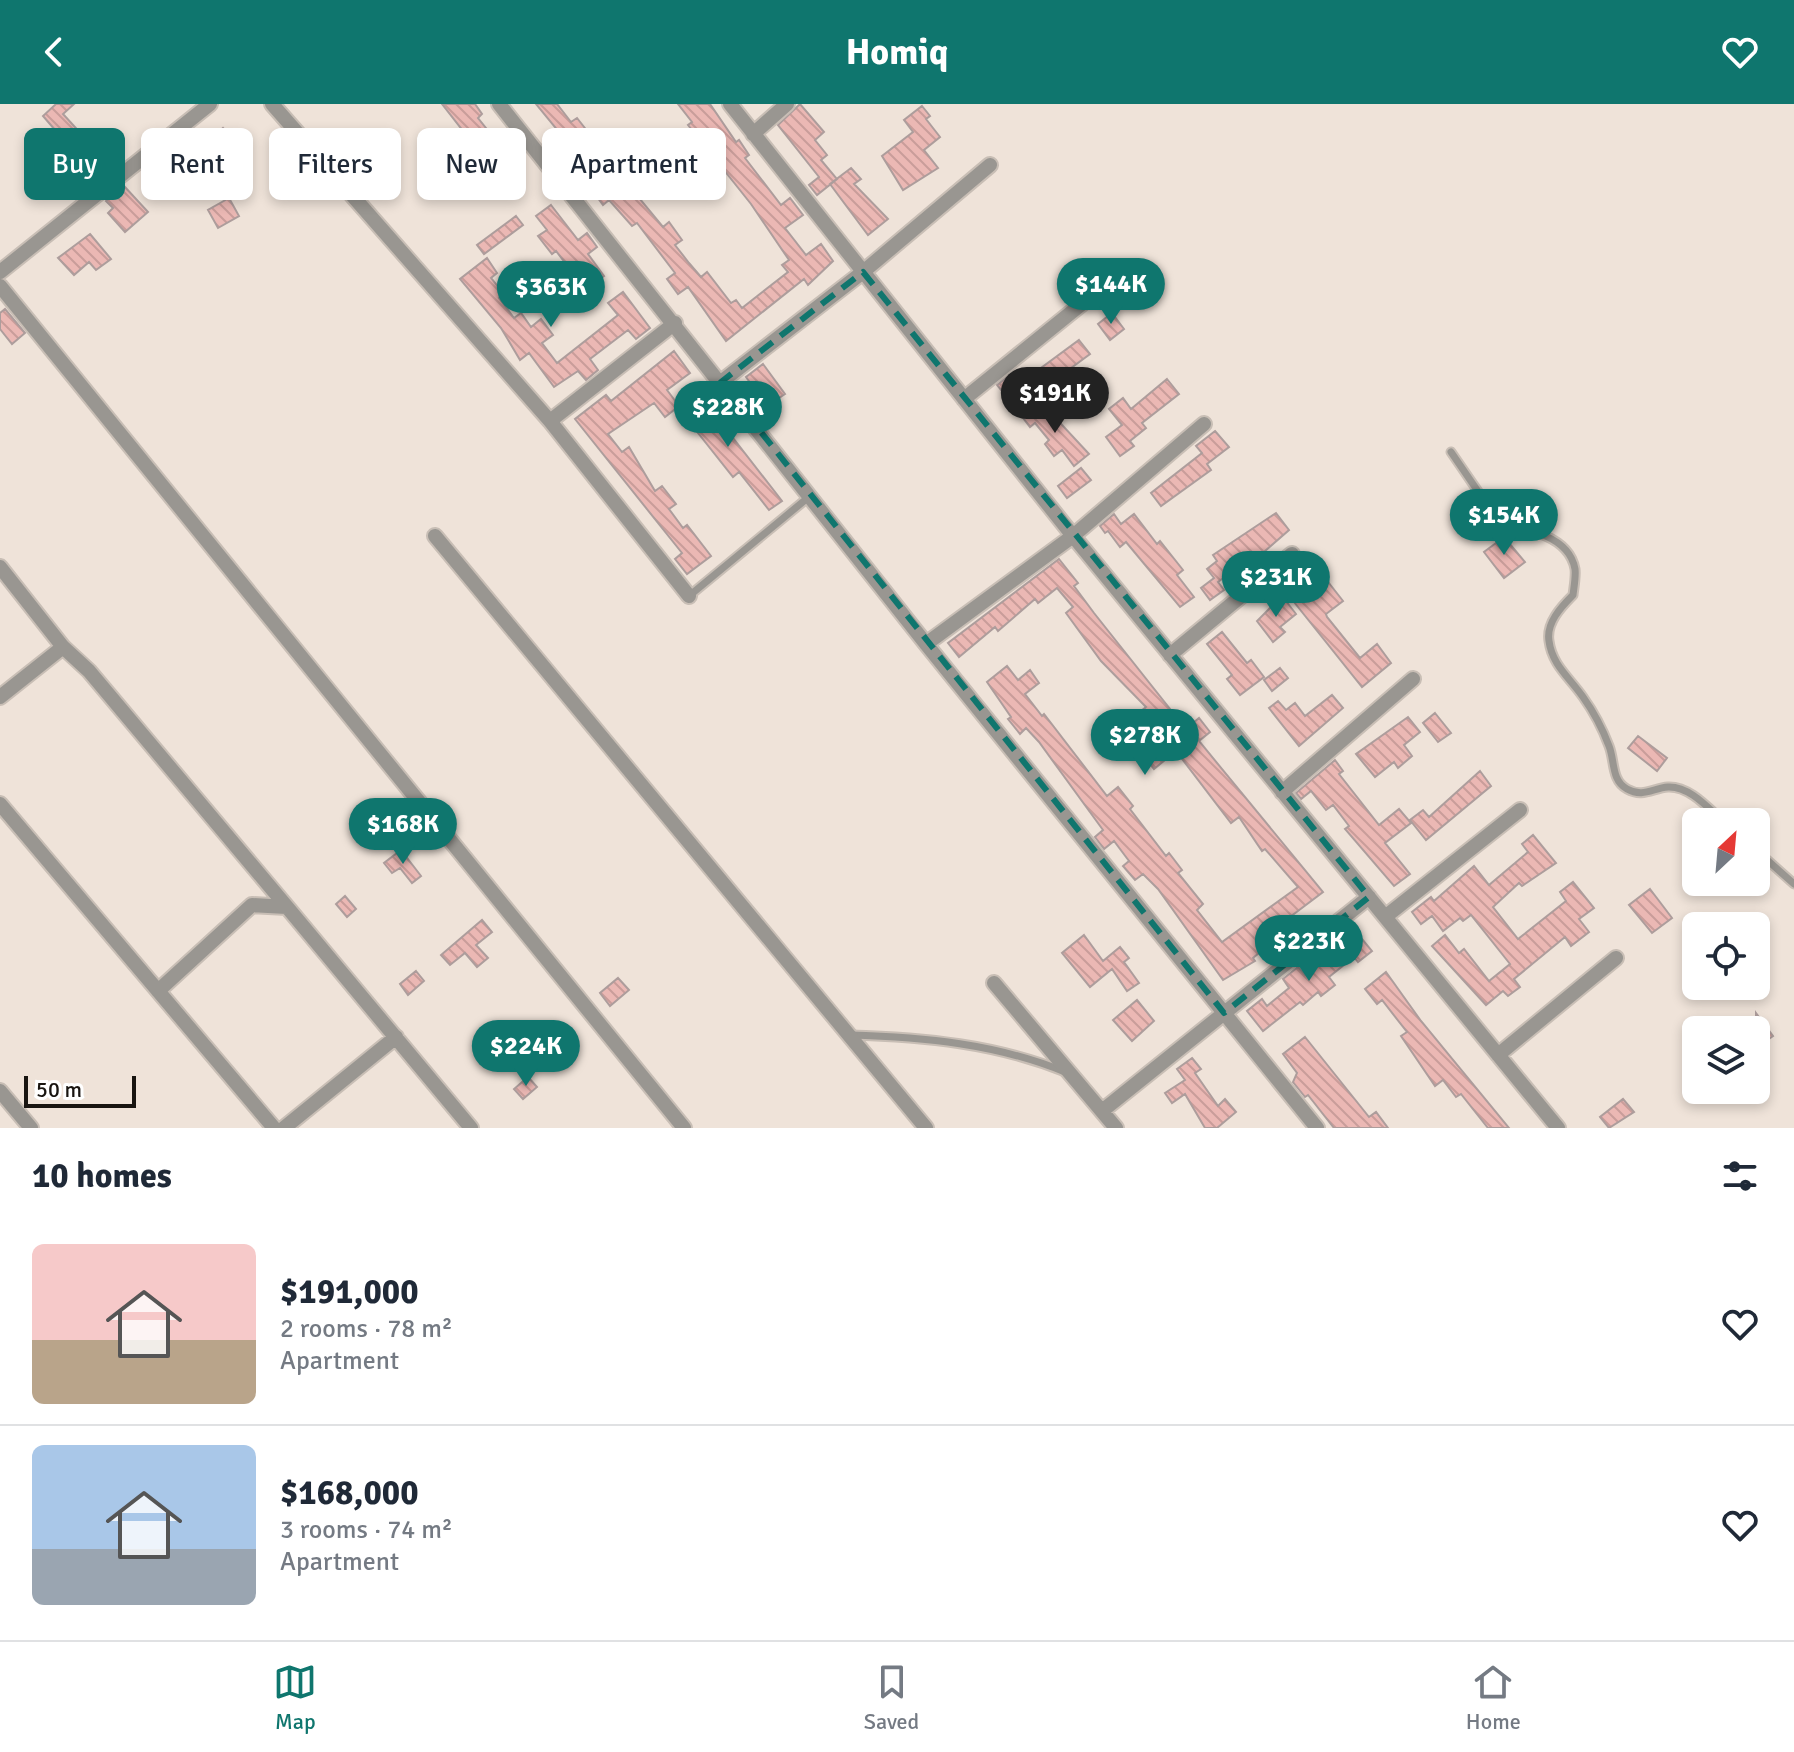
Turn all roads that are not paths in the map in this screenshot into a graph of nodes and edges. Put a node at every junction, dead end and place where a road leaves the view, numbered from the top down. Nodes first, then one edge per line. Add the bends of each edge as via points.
1 (210, 104) edge
2 (272, 104) edge
3 (499, 104) edge
4 (730, 104) edge
5 (787, 104) edge
6 (753, 134) junction
7 (990, 165) dead end
8 (0, 272) edge
9 (863, 272) junction
10 (0, 286) edge
11 (1094, 294) dead end
12 (675, 323) junction
13 (721, 382) junction
14 (964, 399) junction
15 (550, 421) junction
16 (1204, 424) dead end
17 (1451, 452) dead end
18 (810, 496) junction
19 (435, 536) dead end
20 (1073, 536) junction
21 (1292, 554) dead end
22 (0, 567) edge
23 (689, 596) joint
24 (926, 644) junction
25 (63, 647) junction
26 (1170, 655) junction
27 (1413, 679) dead end
28 (0, 697) edge
29 (1282, 792) junction
30 (0, 804) edge
31 (1707, 808) edge
32 (1520, 810) dead end
33 (1770, 863) edge
34 (1794, 884) edge
35 (1369, 897) junction
36 (287, 907) junction
37 (1385, 917) junction
38 (1616, 958) dead end
39 (994, 983) dead end
40 (158, 991) junction
41 (1224, 1013) junction
42 (846, 1035) junction
43 (396, 1037) junction
44 (1498, 1055) junction
45 (1071, 1074) junction
46 (0, 1091) edge
47 (1102, 1111) junction
48 (31, 1128) edge
49 (274, 1128) edge
50 (284, 1128) edge
51 (471, 1128) edge
52 (684, 1128) edge
53 (926, 1128) edge
54 (1116, 1128) edge
55 (1317, 1128) edge
56 (1558, 1128) edge

1 - 8 street
2 - 15 street
3 - 12 street
4 - 6 street
5 - 6 street
6 - 9 street
7 - 9 street
9 - 13 street
9 - 14 street
10 - 52 street
11 - 14 street
12 - 13 street
12 - 15 street
13 - 18 street
14 - 20 street
15 - 23 street
16 - 20 street
17 - 31 lane via 1501,525 1559,542 1575,567 1573,595 1557,610 1548,637 1553,661 1584,699 1610,748 1616,779 1639,793 1678,789
18 - 23 lane
18 - 24 street
19 - 42 street
20 - 24 street
20 - 26 street
21 - 26 street
22 - 25 street
24 - 41 street
25 - 28 street
25 - 36 street via 89,671
26 - 29 street
27 - 29 street
29 - 35 street
30 - 40 street
32 - 37 street
33 - 34 lane
35 - 37 street
35 - 41 street
36 - 40 street via 252,905
36 - 43 street
37 - 44 street
38 - 44 street
39 - 45 street
40 - 49 street
41 - 47 street
41 - 55 street
42 - 45 lane via 970,1045 1030,1057
42 - 53 street
43 - 50 street
43 - 51 street
44 - 56 street
45 - 47 street
46 - 48 street
47 - 54 street

